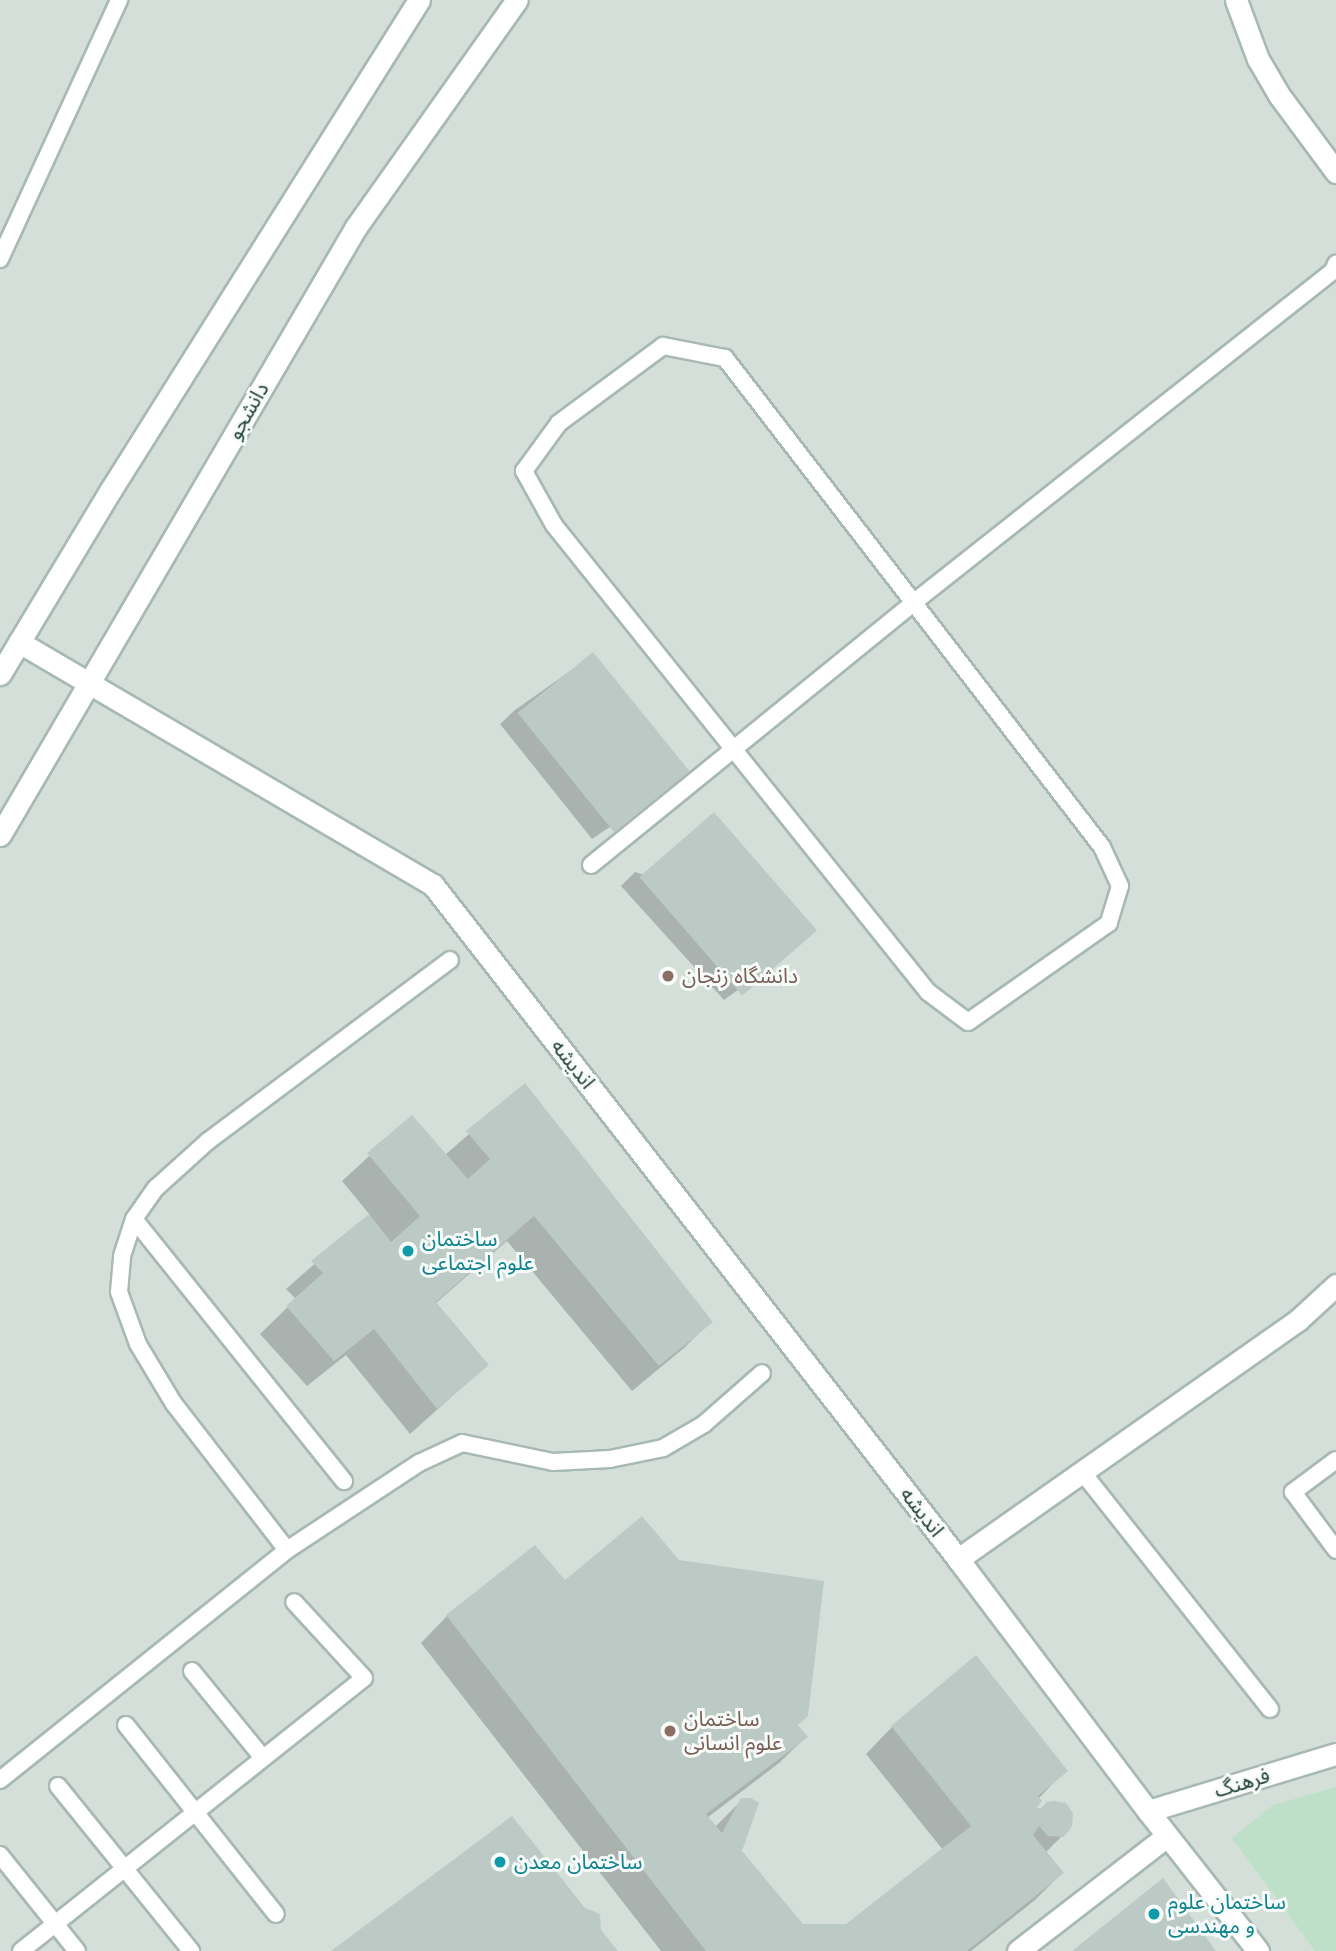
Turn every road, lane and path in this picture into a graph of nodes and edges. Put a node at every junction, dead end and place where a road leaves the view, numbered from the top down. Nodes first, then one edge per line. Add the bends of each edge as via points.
1 (119, 0) edge
2 (419, 0) edge
3 (517, 0) edge
4 (1236, 0) edge
5 (1336, 172) edge
6 (0, 259) edge
7 (1336, 264) edge
8 (913, 603) junction
9 (19, 642) junction
10 (0, 674) edge
11 (89, 683) junction
12 (734, 749) junction
13 (0, 835) edge
14 (591, 865) dead end
15 (450, 960) dead end
16 (134, 1219) junction
17 (1336, 1285) edge
18 (762, 1373) dead end
19 (1336, 1460) edge
20 (1083, 1473) junction
21 (344, 1481) dead end
22 (287, 1550) junction
23 (1336, 1550) edge
24 (958, 1559) junction
25 (293, 1602) dead end
26 (192, 1671) dead end
27 (1270, 1709) dead end
28 (126, 1725) dead end
29 (1336, 1754) edge
30 (263, 1758) junction
31 (0, 1780) edge
32 (58, 1786) dead end
33 (197, 1811) junction
34 (1147, 1811) junction
35 (1167, 1836) junction
36 (0, 1854) edge
37 (125, 1868) junction
38 (276, 1914) dead end
39 (55, 1924) junction
40 (21, 1951) edge
41 (78, 1951) edge
42 (191, 1951) edge
43 (1018, 1951) edge
44 (1258, 1951) edge

1 - 6 lane
2 - 9 street
3 - 11 street, دانشجو via 356,227
4 - 5 street via 1258,59
7 - 8 lane via 1333,271
8 - 12 lane
8 - 12 lane via 725,358 663,346 559,423 524,471 554,525
8 - 12 lane via 1102,848 1120,886 1109,923 968,1022 928,992
9 - 10 street
9 - 11 street, اندیشه
11 - 13 street, دانشجو
11 - 24 street, اندیشه via 433,885
12 - 14 lane
15 - 16 lane via 208,1141 156,1188
16 - 21 lane
16 - 22 lane via 121,1256 119,1292 138,1344 174,1404
17 - 20 street via 1298,1320
18 - 22 lane via 704,1424 663,1448 610,1459 554,1462 462,1443 419,1463
19 - 23 lane via 1293,1492
20 - 24 street
20 - 27 lane
22 - 31 lane
24 - 34 street, اندیشه
25 - 30 lane via 364,1678
26 - 30 lane
28 - 33 lane
29 - 34 street, فرهنگ
30 - 33 lane
32 - 37 lane
33 - 37 lane
33 - 38 lane
34 - 35 street, اندیشه
35 - 43 street
35 - 44 street, اندیشه
36 - 39 lane
37 - 39 lane
37 - 42 lane
39 - 40 lane
39 - 41 lane

